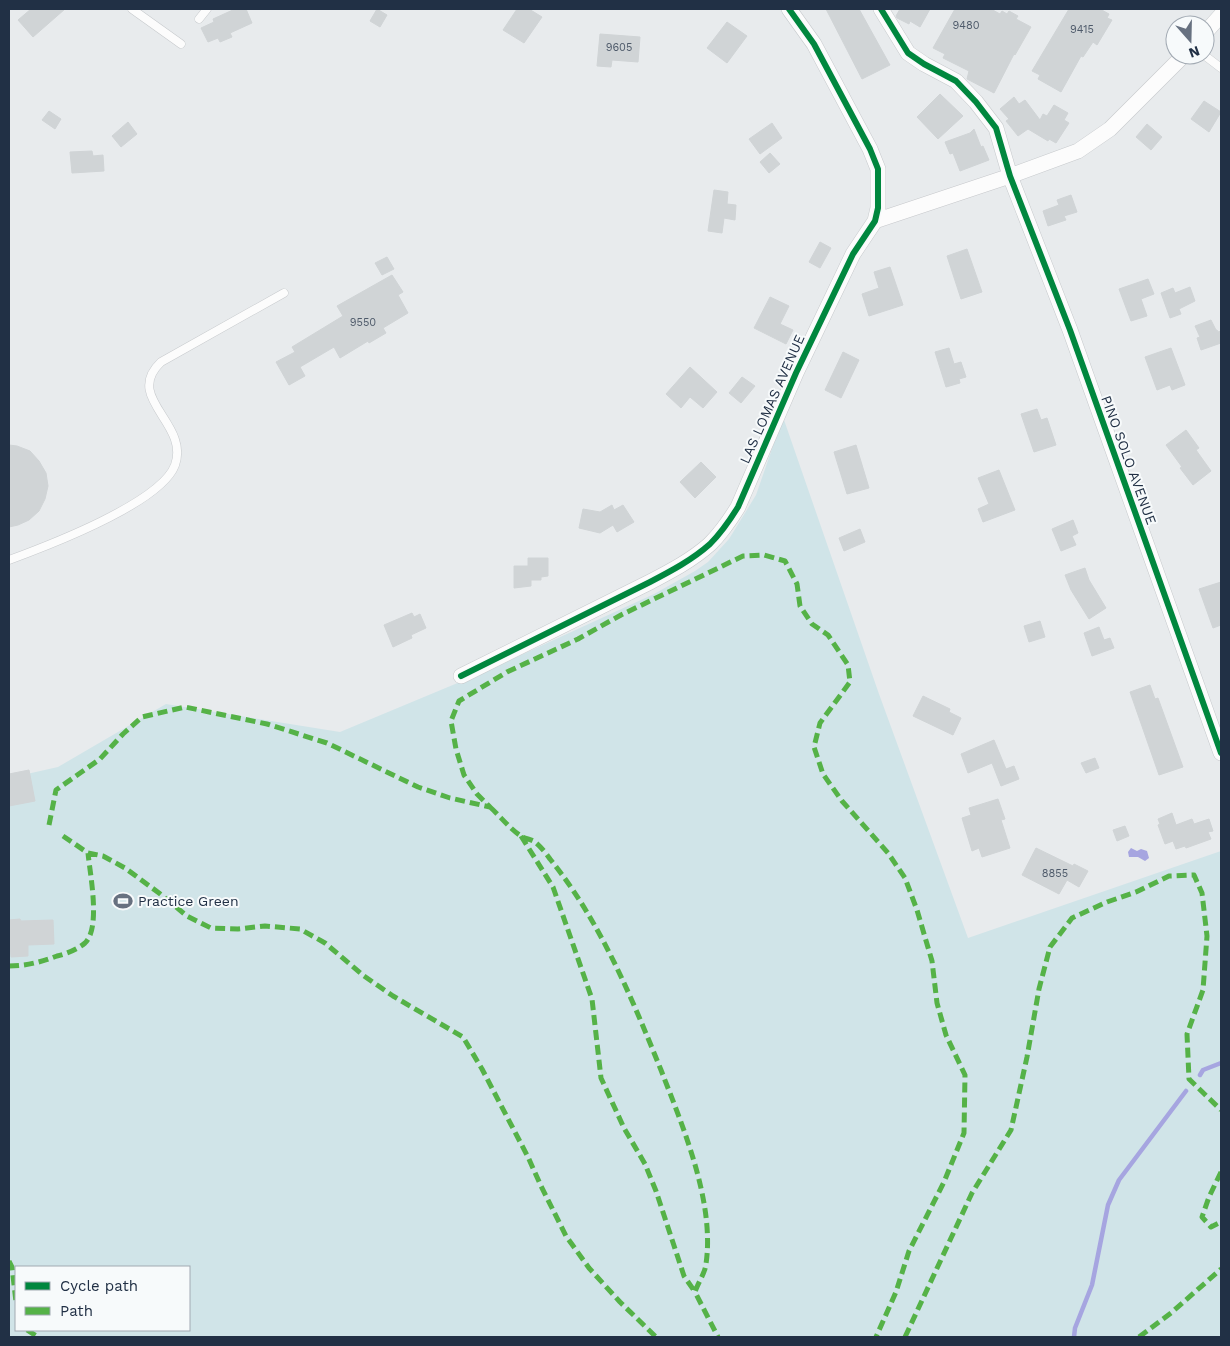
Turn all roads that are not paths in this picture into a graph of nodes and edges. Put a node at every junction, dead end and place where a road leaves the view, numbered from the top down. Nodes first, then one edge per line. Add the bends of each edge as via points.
1 (132, 9) edge
2 (207, 9) edge
3 (789, 9) edge
4 (881, 9) edge
5 (200, 19) dead end
6 (181, 44) dead end
7 (1174, 65) edge
8 (1010, 176) junction
9 (875, 222) junction
10 (284, 293) dead end
11 (9, 560) edge
12 (461, 676) dead end
13 (1221, 753) edge

1 - 6 lane
2 - 5 lane
3 - 9 street, LAS LOMAS AVENUE via 814,44 875,159 879,180
4 - 8 street, PINO SOLO AVENUE via 908,53 956,81 976,102 996,128
7 - 8 street via 1110,129 1078,151
8 - 9 street
8 - 13 street, PINO SOLO AVENUE via 1070,330
9 - 12 street, LAS LOMAS AVENUE via 853,254 738,507 710,544 664,575
10 - 11 lane via 154,368 149,380 150,394 174,434 177,446 175,464 161,484 142,498 84,529

